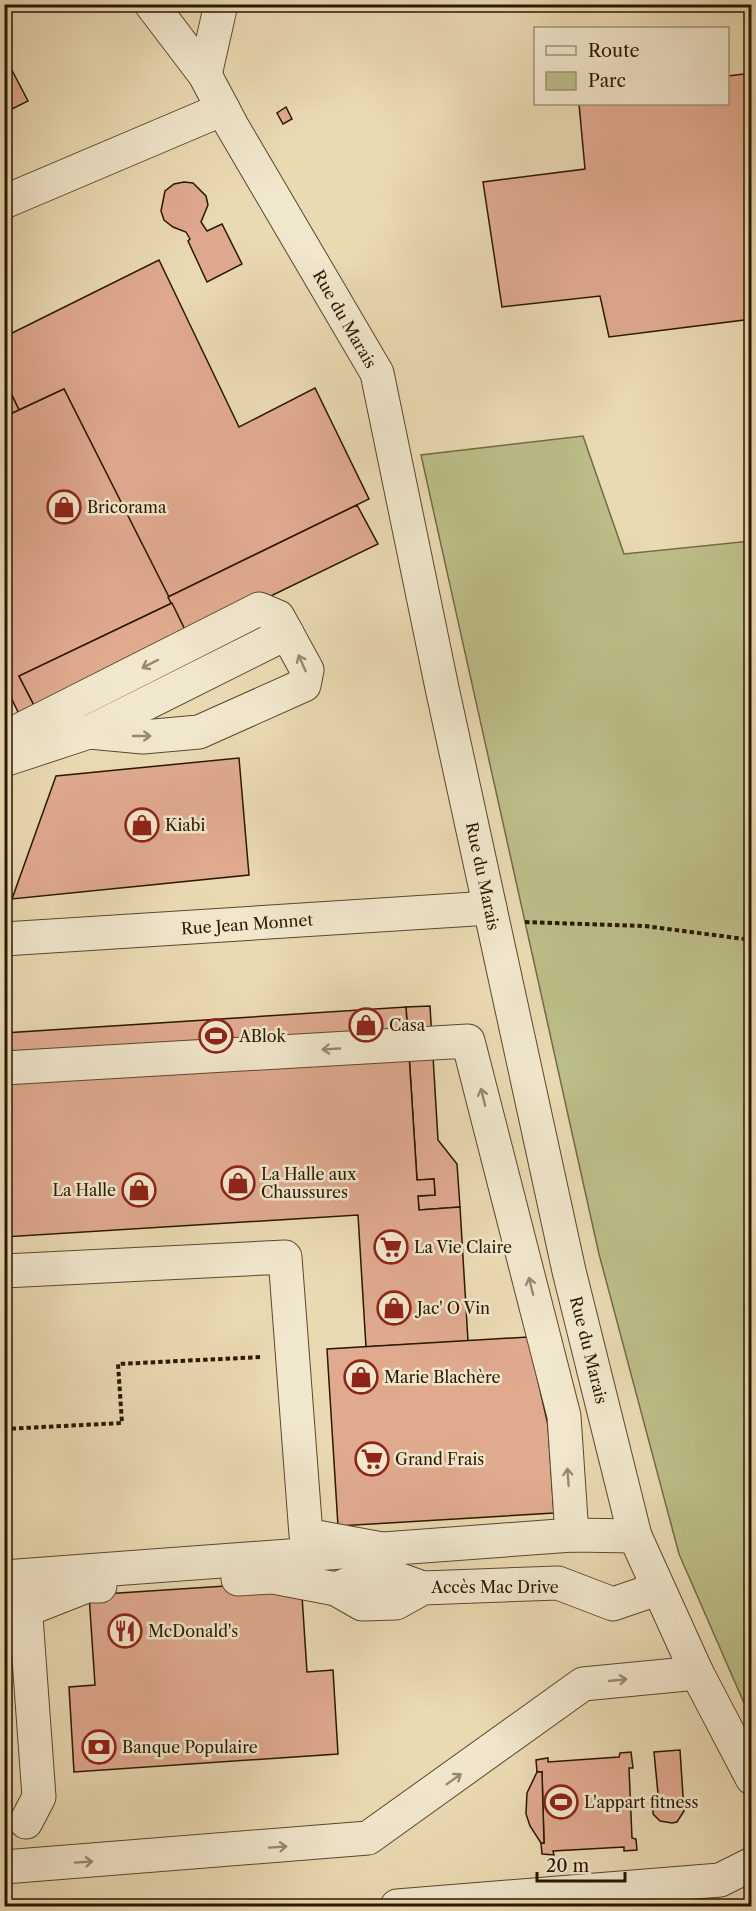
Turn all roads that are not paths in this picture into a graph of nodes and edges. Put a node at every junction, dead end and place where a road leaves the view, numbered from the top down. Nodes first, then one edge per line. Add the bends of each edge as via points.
1 (151, 4) edge
2 (221, 4) edge
3 (205, 75) junction
4 (223, 109) junction
5 (4, 202) edge
6 (286, 633) junction
7 (88, 732) junction
8 (4, 738) edge
9 (4, 760) edge
10 (491, 915) junction
11 (4, 939) edge
12 (4, 1068) edge
13 (4, 1271) edge
14 (572, 1535) junction
15 (635, 1536) junction
16 (382, 1549) junction
17 (14, 1576) edge
18 (657, 1589) junction
19 (26, 1610) junction
20 (697, 1673) junction
21 (752, 1778) edge
22 (15, 1822) edge
23 (752, 1864) edge
24 (19, 1866) edge
25 (397, 1906) edge

1 - 3 street, Rue du Marais
2 - 3 street
3 - 4 street, Rue du Marais
4 - 5 street
4 - 10 street, Rue du Marais via 377,373
6 - 7 street
7 -> 6 street via 143,737 199,732 304,685 307,670
6 -> 8 street via 278,617 259,609
7 - 9 street
10 - 11 street, Rue Jean Monnet
10 - 15 street, Rue du Marais via 569,1271
14 -> 12 street via 564,1416 468,1041
13 - 16 street via 285,1257 306,1535
14 - 15 street
14 - 16 street
15 - 18 street, Rue du Marais
16 - 17 street
17 - 19 street
18 - 19 street, Accès Mac Drive via 614,1604 558,1583 423,1588 396,1604 362,1604 336,1589 273,1577 87,1586
18 - 20 street, Rue du Marais
19 - 22 street via 39,1797
20 - 21 street, Rue du Marais
24 -> 20 street via 368,1838 583,1684
22 - 24 street
23 - 25 street via 720,1880

